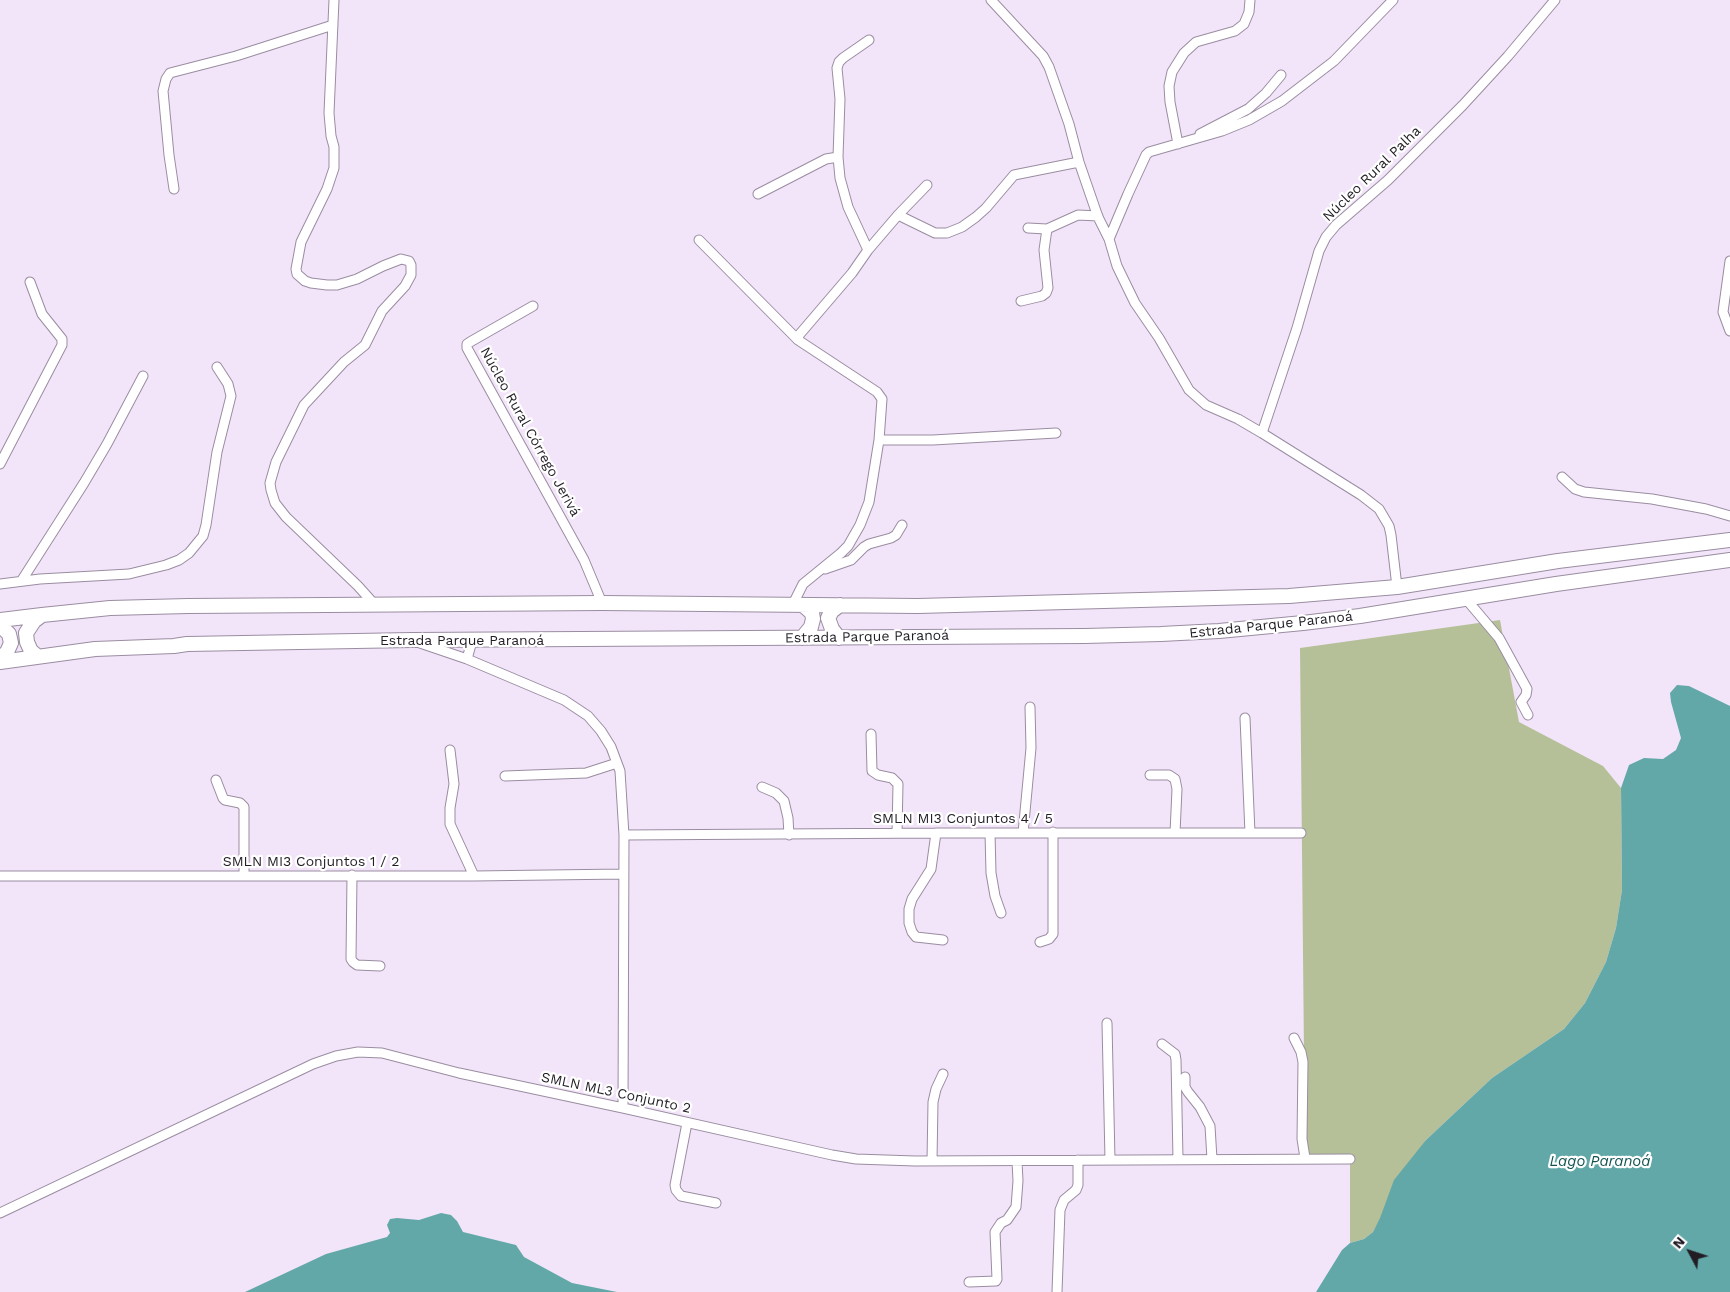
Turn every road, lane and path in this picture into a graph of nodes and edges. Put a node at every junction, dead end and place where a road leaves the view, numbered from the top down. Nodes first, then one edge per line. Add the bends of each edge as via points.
1 (334, 0) edge
2 (991, 0) edge
3 (1250, 0) edge
4 (1393, 0) edge
5 (1555, 0) edge
6 (333, 25) junction
7 (869, 40) dead end
8 (1281, 75) dead end
9 (1194, 138) junction
10 (1178, 144) junction
11 (838, 157) junction
12 (1079, 162) junction
13 (927, 185) dead end
14 (174, 189) dead end
15 (758, 194) dead end
16 (898, 215) junction
17 (1098, 216) junction
18 (1028, 228) dead end
19 (1047, 229) junction
20 (1109, 239) junction
21 (699, 240) dead end
22 (868, 250) junction
23 (1730, 260) edge
24 (30, 282) dead end
25 (1021, 301) dead end
26 (534, 306) dead end
27 (1730, 331) edge
28 (798, 340) junction
29 (217, 367) dead end
30 (143, 376) dead end
31 (1056, 433) dead end
32 (1262, 433) junction
33 (879, 440) junction
34 (0, 464) edge
35 (1562, 477) dead end
36 (1730, 516) edge
37 (902, 525) dead end
38 (1730, 540) edge
39 (1730, 560) edge
40 (1558, 561) junction
41 (820, 570) junction
42 (22, 580) junction
43 (0, 584) edge
44 (1556, 584) junction
45 (1396, 587) junction
46 (1466, 599) junction
47 (602, 603) junction
48 (798, 604) junction
49 (376, 605) junction
50 (840, 605) junction
51 (42, 615) junction
52 (0, 620) edge
53 (0, 625) edge
54 (802, 638) junction
55 (839, 638) junction
56 (412, 640) junction
57 (472, 641) junction
58 (37, 656) junction
59 (468, 659) junction
60 (0, 660) edge
61 (1030, 707) dead end
62 (1528, 715) dead end
63 (1245, 718) dead end
64 (871, 734) dead end
65 (450, 750) dead end
66 (617, 763) junction
67 (505, 776) dead end
68 (1150, 776) dead end
69 (216, 780) dead end
70 (762, 787) dead end
71 (1053, 832) junction
72 (897, 833) junction
73 (936, 833) junction
74 (990, 833) junction
75 (1022, 833) junction
76 (1175, 833) junction
77 (1250, 833) junction
78 (1301, 833) dead end
79 (624, 835) junction
80 (789, 835) junction
81 (623, 874) junction
82 (352, 875) junction
83 (0, 876) edge
84 (244, 876) junction
85 (474, 876) junction
86 (1002, 913) dead end
87 (943, 940) dead end
88 (1040, 942) dead end
89 (380, 966) dead end
90 (1107, 1023) dead end
91 (1294, 1038) dead end
92 (1162, 1044) dead end
93 (943, 1074) dead end
94 (1186, 1077) dead end
95 (623, 1108) junction
96 (687, 1123) junction
97 (1305, 1158) junction
98 (1178, 1159) junction
99 (1212, 1159) junction
100 (1350, 1159) dead end
101 (1016, 1160) junction
102 (1078, 1160) junction
103 (1110, 1160) junction
104 (932, 1161) junction
105 (716, 1203) dead end
106 (0, 1213) edge
107 (969, 1282) dead end
108 (1057, 1292) edge

1 - 6 street
2 - 12 street via 1043,56 1049,67
3 - 10 street via 1244,24 1235,31 1196,42 1172,72 1170,102
4 - 9 street via 1334,61 1282,101 1249,120
5 - 32 street, Núcleo Rural Palha via 1463,105 1326,237
6 - 14 street via 170,73 163,91
6 - 49 street via 329,112 334,168 328,189 301,242 297,274 311,283 337,285 401,259 409,261 411,275 382,311 365,345 344,362 304,405 276,462 270,490 286,517
7 - 11 street via 843,58 837,68 840,99
8 - 9 street via 1248,109
9 - 10 street
10 - 20 street via 1146,155
11 - 15 street via 826,159
11 - 22 street via 848,207
12 - 16 street via 1014,175 986,208 962,227 947,233 934,233
12 - 17 street
13 - 16 street
16 - 22 street
17 - 19 street via 1078,215
17 - 20 street
18 - 19 street
19 - 25 street via 1044,250 1048,288 1042,296
20 - 32 street via 1117,266 1135,303 1189,390 1206,405
21 - 28 street
22 - 28 street
23 - 27 street via 1723,312
24 - 34 street via 42,314 62,344
26 - 47 street, Núcleo Rural Córrego Jerivá via 467,346 584,560
28 - 33 street via 879,394 882,399
29 - 42 street via 228,384 231,396 217,452 206,525 203,536 189,553 166,565 129,574
30 - 42 street via 98,459
31 - 33 street
32 - 45 street via 1379,509 1391,535
33 - 41 street via 869,502 860,525 848,546
35 - 36 street via 1575,489 1584,492 1652,499
37 - 41 street via 892,538 864,546 851,560
38 - 40 main road, Estrada Parque Paranoá
39 - 44 main road, Estrada Parque Paranoá
40 - 44 main road via 1568,571
40 - 45 main road, Estrada Parque Paranoá
41 - 48 street via 803,584
42 - 43 street
44 - 46 main road, Estrada Parque Paranoá
45 - 50 main road, Estrada Parque Paranoá via 1197,600
46 - 55 main road, Estrada Parque Paranoá via 1303,623 1219,631 1152,635
46 - 62 street via 1499,638 1527,689 1521,702
47 - 48 main road, Estrada Parque Paranoá
47 - 49 main road, Estrada Parque Paranoá
48 - 50 main road, Estrada Parque Paranoá
48 - 54 main road via 812,613 813,619
49 - 51 main road, Estrada Parque Paranoá via 152,607
50 - 55 main road via 828,618
51 - 52 main road, Estrada Parque Paranoá
51 - 58 main road via 34,620 26,633 31,651
53 - 60 main road via 9,634 11,643
54 - 55 main road, Estrada Parque Paranoá
54 - 57 main road, Estrada Parque Paranoá
56 - 57 main road, Estrada Parque Paranoá
56 - 58 main road, Estrada Parque Paranoá via 187,644
56 - 59 street
57 - 59 street
58 - 60 main road, Estrada Parque Paranoá
59 - 66 street via 576,707 601,731
61 - 75 street via 1031,748
63 - 77 street
64 - 72 street via 872,770 898,784
65 - 85 street via 454,784 450,824
66 - 67 street via 586,773
66 - 79 street
68 - 76 street via 1169,775 1175,779
69 - 84 street via 223,798 244,806
70 - 80 street via 784,801
71 - 75 street, SMLN MI3 Conjuntos 4 / 5
71 - 76 street, SMLN MI3 Conjuntos 4 / 5
71 - 88 street via 1053,934 1049,940
72 - 73 street, SMLN MI3 Conjuntos 4 / 5
72 - 80 street, SMLN MI3 Conjuntos 4 / 5
73 - 74 street, SMLN MI3 Conjuntos 4 / 5
73 - 87 street via 931,869 912,899 908,915 916,937
74 - 75 street, SMLN MI3 Conjuntos 4 / 5
74 - 86 street via 991,872
76 - 77 street, SMLN MI3 Conjuntos 4 / 5
77 - 78 street, SMLN MI3 Conjuntos 4 / 5
79 - 80 street, SMLN MI3 Conjuntos 4 / 5
79 - 81 street
81 - 85 street, SMLN MI3 Conjuntos 1 / 2
81 - 95 street
82 - 84 street, SMLN MI3 Conjuntos 1 / 2
82 - 85 street, SMLN MI3 Conjuntos 1 / 2
82 - 89 street via 351,959 354,964
83 - 84 street, SMLN MI3 Conjuntos 1 / 2
90 - 103 street
91 - 97 street via 1303,1062 1302,1140
92 - 98 street via 1175,1054 1176,1060
93 - 104 street via 933,1102
94 - 99 street via 1188,1092 1210,1126
95 - 96 street, SMLN ML3 Conjunto 2
95 - 106 street, SMLN ML3 Conjunto 2 via 382,1053 358,1052 313,1064
96 - 104 street, SMLN ML3 Conjunto 2 via 856,1159
96 - 105 street via 676,1190 681,1196
97 - 99 street, SMLN ML3 Conjunto 2
97 - 100 street, SMLN ML3 Conjunto 2
98 - 99 street, SMLN ML3 Conjunto 2
98 - 103 street, SMLN ML3 Conjunto 2
101 - 102 street, SMLN ML3 Conjunto 2
101 - 104 street, SMLN ML3 Conjunto 2
101 - 107 street via 1016,1207 995,1232 997,1279
102 - 103 street, SMLN ML3 Conjunto 2
102 - 108 street via 1078,1185 1064,1200 1060,1210

